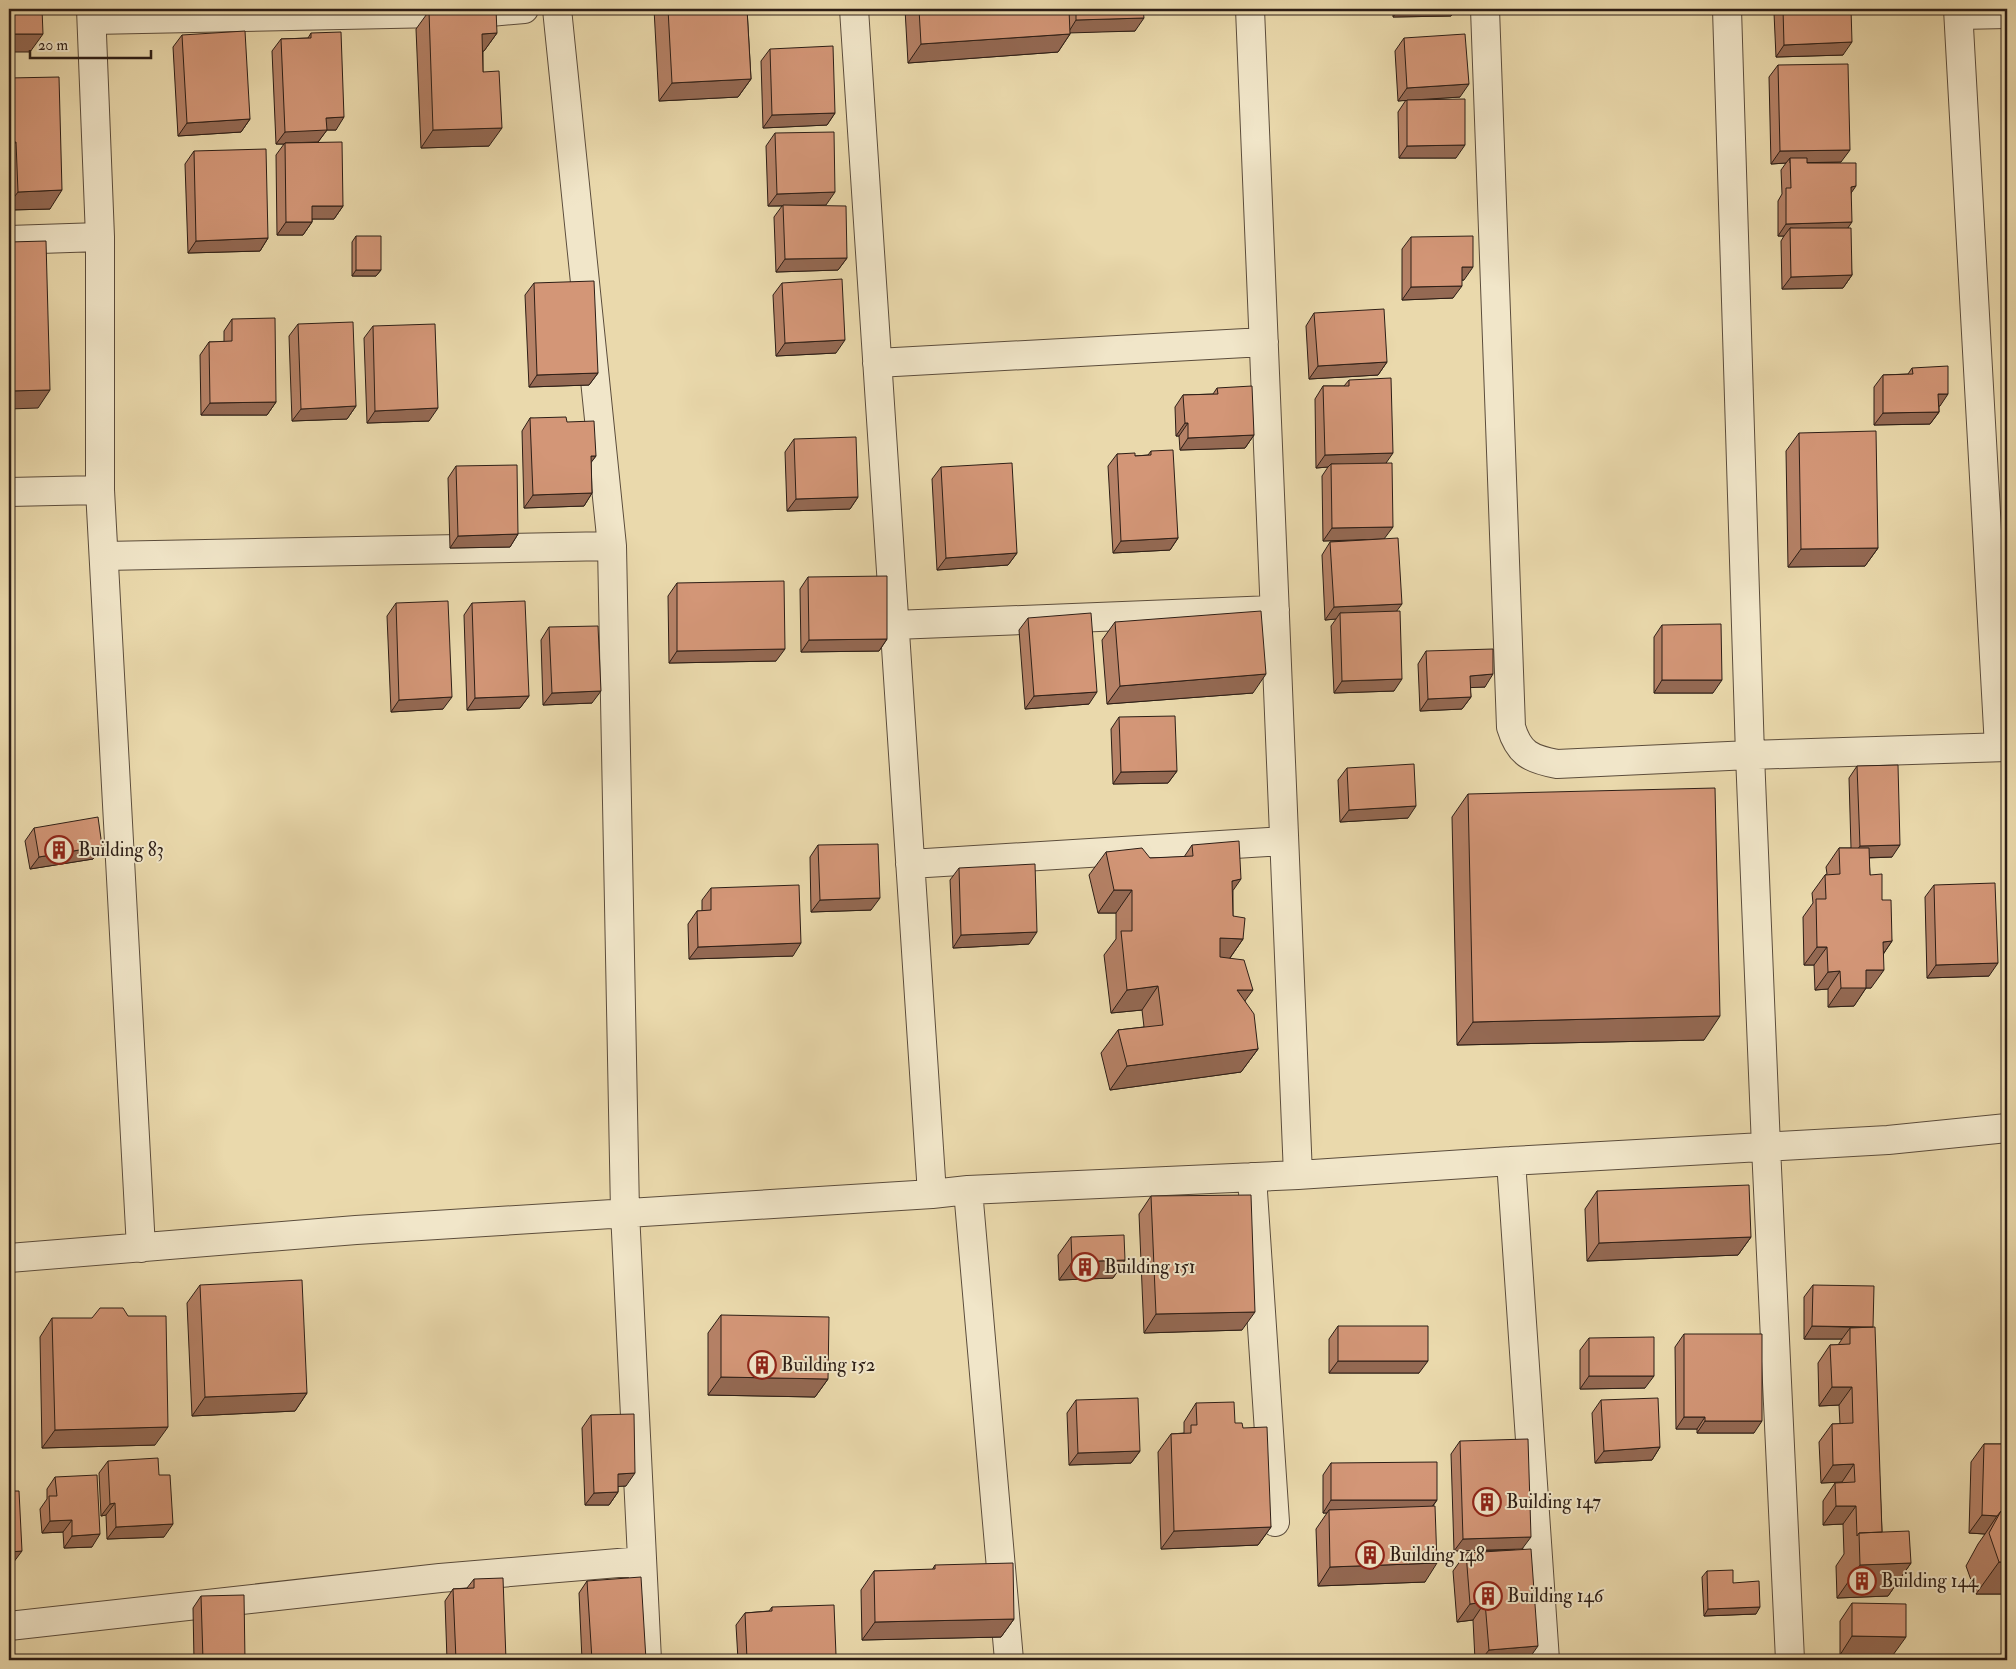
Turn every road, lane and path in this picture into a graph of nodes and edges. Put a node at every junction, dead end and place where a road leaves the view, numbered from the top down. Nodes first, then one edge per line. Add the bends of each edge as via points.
1 (524, 9) edge
2 (557, 9) edge
3 (854, 9) edge
4 (1250, 9) edge
5 (1485, 9) edge
6 (1727, 9) edge
7 (490, 10) edge
8 (1959, 12) edge
9 (92, 14) edge
10 (2007, 14) edge
11 (100, 237) junction
12 (9, 240) edge
13 (1264, 342) junction
14 (877, 362) junction
15 (100, 490) junction
16 (9, 492) edge
17 (612, 546) junction
18 (104, 556) junction
19 (1275, 610) junction
20 (894, 625) junction
21 (2003, 747) edge
22 (1750, 755) junction
23 (1284, 841) junction
24 (910, 864) junction
25 (2007, 1128) edge
26 (1766, 1147) junction
27 (1511, 1160) junction
28 (1298, 1174) junction
29 (1252, 1177) junction
30 (968, 1190) junction
31 (932, 1194) junction
32 (625, 1212) junction
33 (141, 1248) junction
34 (9, 1258) edge
35 (1275, 1522) dead end
36 (642, 1562) junction
37 (9, 1626) edge
38 (647, 1660) edge
39 (1008, 1660) edge
40 (1544, 1660) edge
41 (1790, 1660) edge

1 - 7 street
2 - 17 street
3 - 14 street
4 - 13 street
5 - 22 street via 1511,727 1516,742 1525,754 1538,761 1557,764
6 - 22 street
7 - 9 street
8 - 10 street
8 - 21 street
9 - 11 street
11 - 12 street
11 - 15 street
13 - 14 street
13 - 19 street
14 - 20 street
15 - 16 street
15 - 18 street
17 - 18 street
17 - 32 street
18 - 33 street
19 - 20 street
19 - 23 street
20 - 24 street
21 - 22 street
22 - 26 street
23 - 24 street
23 - 28 street
24 - 31 street
25 - 26 street via 1888,1140
26 - 27 street
26 - 41 street
27 - 28 street
27 - 40 street
28 - 29 street
29 - 30 street
29 - 35 street
30 - 31 street
30 - 39 street
31 - 32 street
32 - 33 street
32 - 36 street
33 - 34 street
36 - 37 street via 440,1578
36 - 38 street

